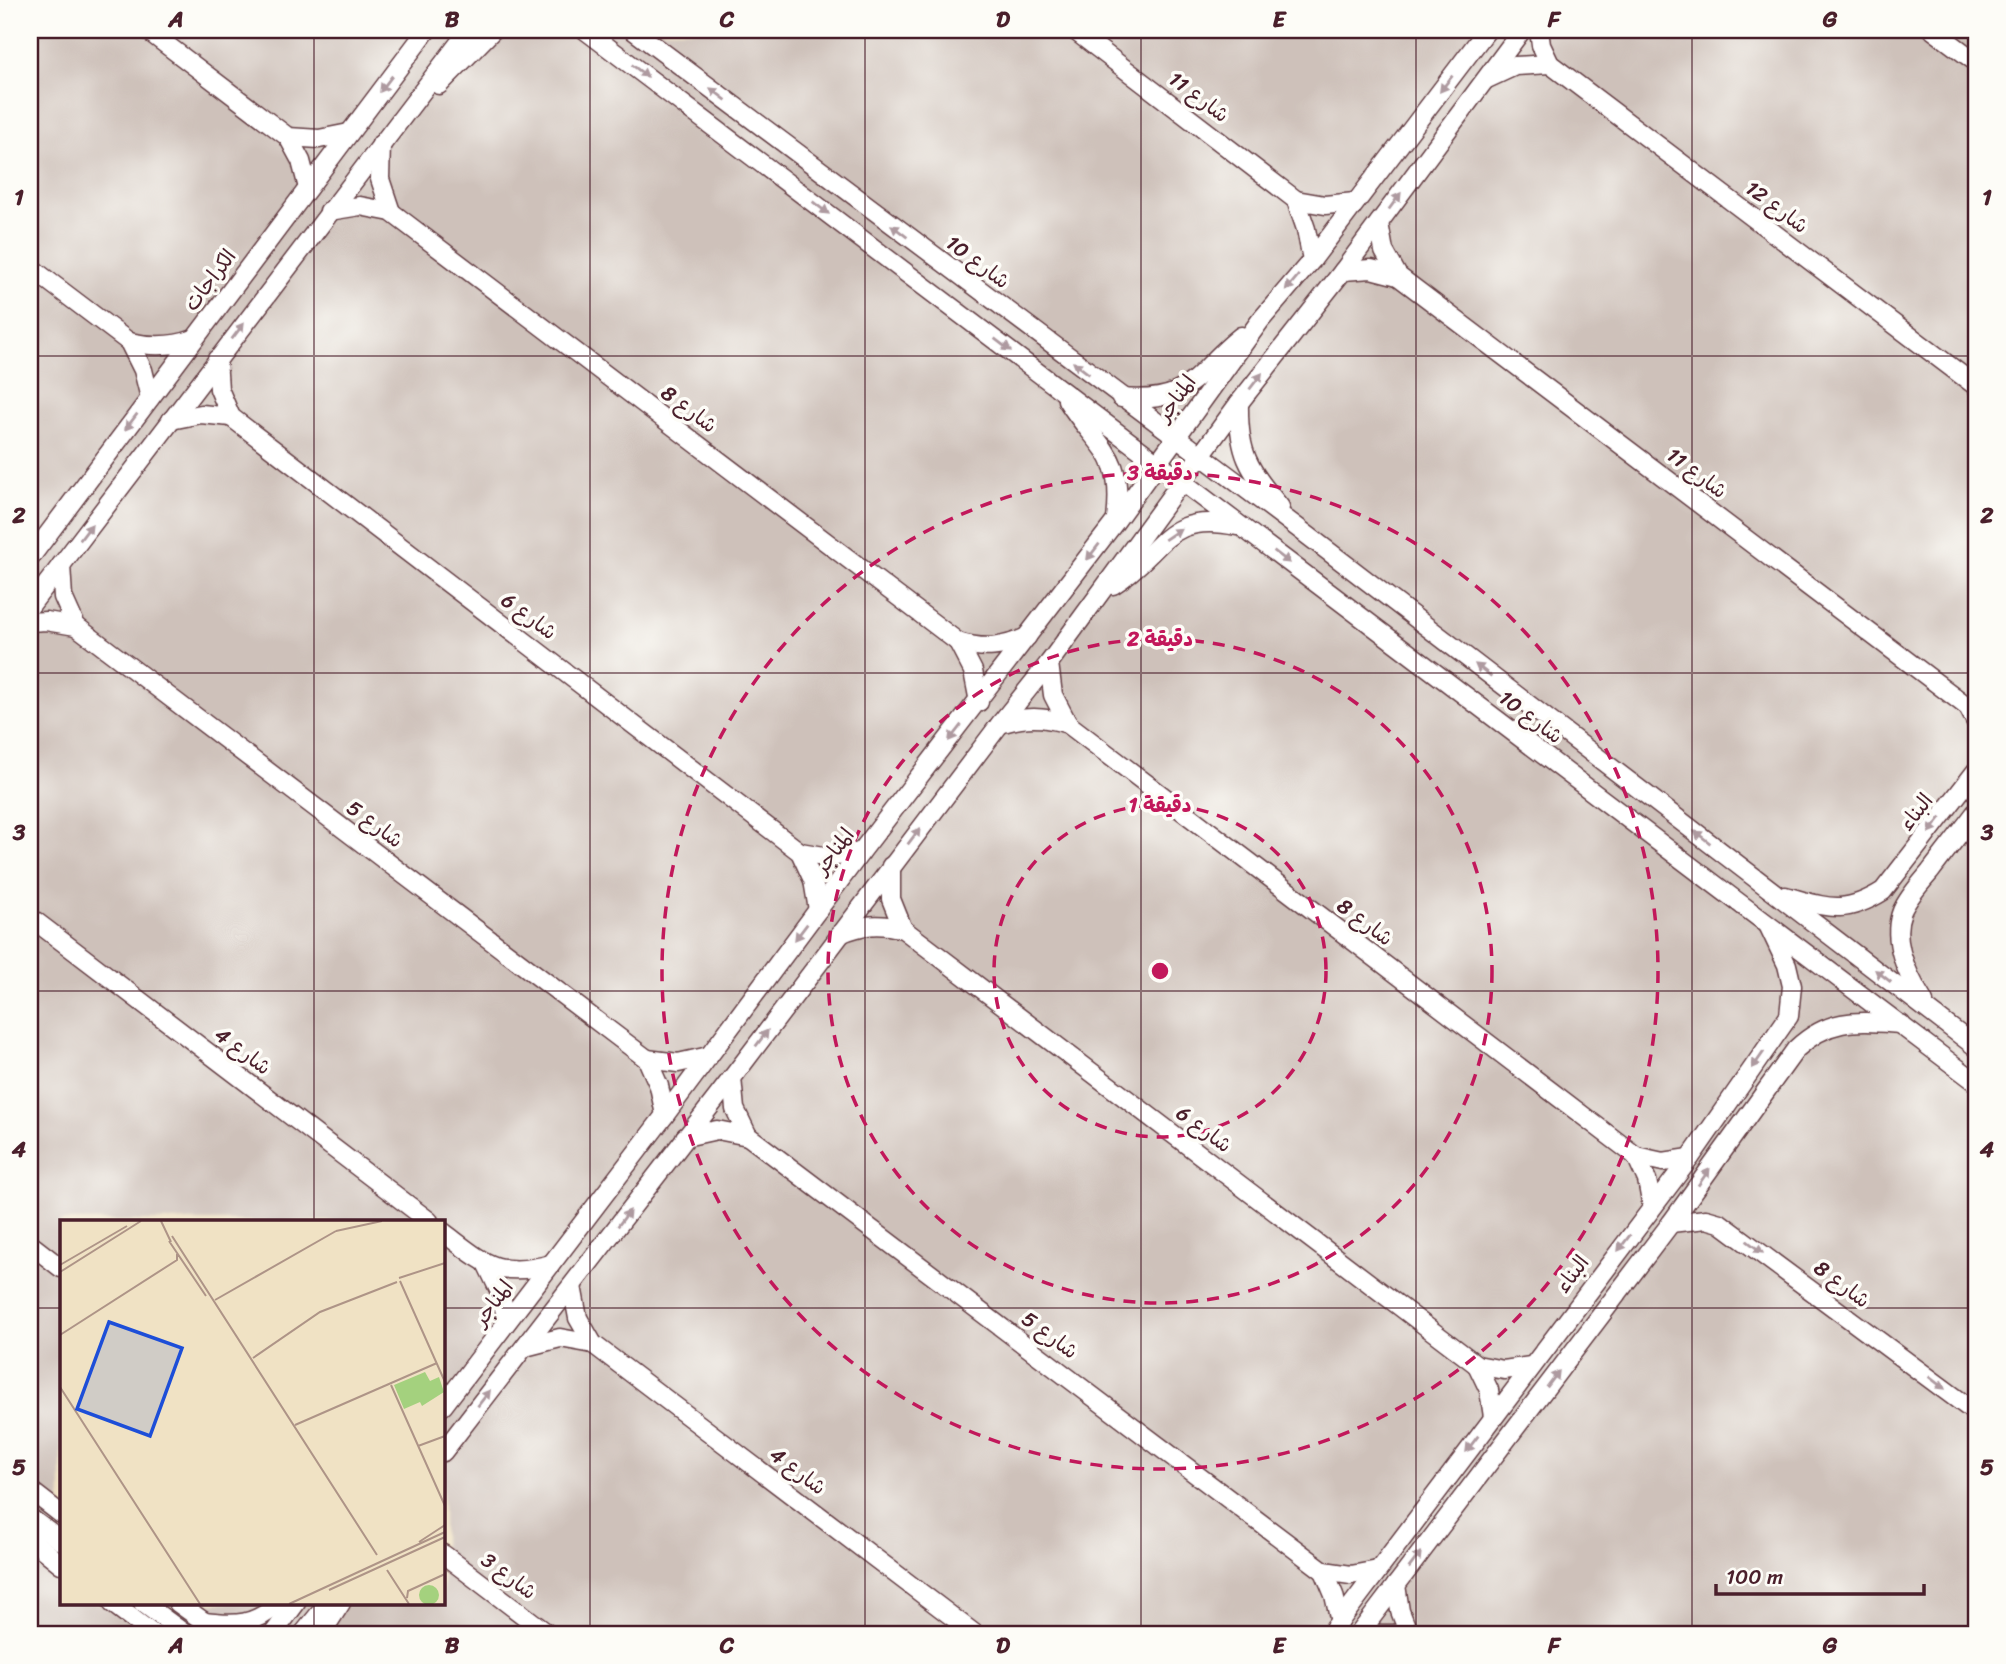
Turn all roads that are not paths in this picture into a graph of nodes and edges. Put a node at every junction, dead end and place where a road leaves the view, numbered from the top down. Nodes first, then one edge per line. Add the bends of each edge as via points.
1 (147, 30) edge
2 (427, 30) edge
3 (469, 30) edge
4 (493, 30) edge
5 (585, 30) edge
6 (633, 30) edge
7 (1074, 30) edge
8 (1469, 30) edge
9 (1487, 30) edge
10 (1522, 30) edge
11 (1539, 30) edge
12 (1933, 30) edge
13 (1473, 49) junction
14 (1976, 62) edge
15 (1550, 64) junction
16 (1483, 81) junction
17 (413, 103) junction
18 (349, 133) junction
19 (288, 137) junction
20 (381, 145) junction
21 (308, 188) junction
22 (1296, 200) junction
23 (1354, 202) junction
24 (329, 211) junction
25 (391, 212) junction
26 (1379, 223) junction
27 (1312, 260) junction
28 (30, 267) edge
29 (1343, 271) junction
30 (1398, 276) junction
31 (1260, 321) junction
32 (194, 340) junction
33 (130, 342) junction
34 (217, 359) junction
35 (1976, 386) edge
36 (1059, 388) junction
37 (150, 398) junction
38 (1121, 398) junction
39 (1239, 403) junction
40 (231, 417) junction
41 (171, 420) junction
42 (1175, 437) junction
43 (1200, 455) junction
44 (1158, 463) junction
45 (1182, 481) junction
46 (1115, 522) junction
47 (1242, 527) junction
48 (1298, 528) junction
49 (33, 551) edge
50 (61, 565) junction
51 (1101, 592) junction
52 (30, 606) edge
53 (30, 622) edge
54 (76, 626) junction
55 (1027, 637) junction
56 (958, 642) junction
57 (1049, 663) junction
58 (979, 702) junction
59 (1973, 713) edge
60 (1000, 724) junction
61 (1068, 724) junction
62 (1976, 771) edge
63 (1976, 812) edge
64 (800, 852) junction
65 (861, 852) junction
66 (891, 866) junction
67 (1775, 893) junction
68 (818, 910) junction
69 (30, 918) edge
70 (1768, 925) junction
71 (903, 929) junction
72 (840, 934) junction
73 (1929, 1012) junction
74 (1900, 1024) junction
75 (1976, 1047) edge
76 (709, 1056) junction
77 (647, 1059) junction
78 (732, 1078) junction
79 (1976, 1082) edge
80 (665, 1115) junction
81 (748, 1136) junction
82 (685, 1137) junction
83 (1636, 1156) junction
84 (1690, 1158) junction
85 (1652, 1207) junction
86 (428, 1220) edge
87 (1671, 1223) junction
88 (444, 1232) edge
89 (30, 1244) edge
90 (551, 1264) junction
91 (487, 1265) junction
92 (60, 1267) edge
93 (572, 1286) junction
94 (507, 1321) junction
95 (593, 1344) junction
96 (524, 1347) junction
97 (1477, 1365) junction
98 (1531, 1366) junction
99 (444, 1405) edge
100 (1976, 1413) edge
101 (1493, 1417) junction
102 (444, 1451) edge
103 (30, 1490) edge
104 (60, 1513) edge
105 (30, 1518) edge
106 (30, 1539) edge
107 (60, 1540) edge
108 (444, 1555) edge
109 (60, 1563) edge
110 (1378, 1570) junction
111 (1324, 1571) junction
112 (1396, 1585) junction
113 (113, 1604) edge
114 (144, 1604) edge
115 (179, 1604) edge
116 (278, 1604) edge
117 (295, 1604) edge
118 (327, 1604) edge
119 (340, 1604) edge
120 (204, 1622) junction
121 (1335, 1628) edge
122 (153, 1634) edge
123 (185, 1634) edge
124 (221, 1634) edge
125 (273, 1634) edge
126 (303, 1634) edge
127 (321, 1634) edge
128 (548, 1634) edge
129 (975, 1634) edge
130 (1359, 1634) edge
131 (1376, 1634) edge
132 (1398, 1634) edge
133 (1409, 1634) edge

1 - 19 street
2 -> 18 street, الكراجات
3 - 17 street
4 - 17 street via 442,82
5 -> 36 street, شارع 10
38 -> 6 street, شارع 10
7 - 22 street, شارع 11
8 - 13 street
9 - 13 street, المناجر
10 - 16 street
11 - 15 street
12 - 14 street
13 -> 23 street, المناجر
15 - 16 street via 1515,66
15 - 35 street, شارع 12
26 -> 16 street
17 - 20 street
18 - 19 street via 319,139
18 - 21 street, الكراجات
19 - 21 street
20 - 24 street
20 - 25 street via 380,179
21 - 32 street, الكراجات
22 - 23 street via 1325,205
22 - 27 street
23 - 27 street, المناجر
24 - 25 street, شارع 8 via 360,206
34 -> 24 street
25 - 56 street, شارع 8
26 - 29 street
26 - 30 street, شارع 11 via 1384,251
27 -> 31 street, المناجر
28 - 33 street
29 - 30 street, شارع 11 via 1371,269
39 -> 29 street
30 - 59 street, شارع 11
31 - 38 street, المناجر via 1185,388 1154,398
31 - 42 street, المناجر
32 - 33 street via 162,346
32 - 37 street, الكراجات
33 - 37 street
34 - 40 street via 219,389
34 - 41 street
36 - 44 street, شارع 10
36 - 46 street, شارع 10 via 1114,464 1119,494
37 -> 49 street, الكراجات
38 - 42 street, شارع 10
39 - 43 street
39 - 48 street, شارع 10 via 1242,451 1249,466
40 - 41 street via 201,414
40 - 64 street, شارع 6
50 -> 41 street
42 - 43 street, شارع 10
42 - 44 street, المناجر
43 - 45 street
43 - 48 street, شارع 10
44 - 45 street, شارع 10
44 - 46 street, المناجر
45 - 47 street, شارع 10
45 - 51 street
46 -> 55 street, المناجر
51 -> 47 street via 1129,575 1169,534 1184,526 1215,521
47 -> 70 street, شارع 10
67 -> 48 street, شارع 10
50 - 52 street
50 - 54 street via 63,597
51 - 57 street
53 - 54 street, شارع 5
54 - 77 street, شارع 5
55 - 56 street, شارع 8 via 993,648
55 - 58 street, المناجر
56 - 58 street, شارع 8 via 973,671
57 - 60 street
57 - 61 street, شارع 8 via 1054,695
58 -> 65 street, المناجر
60 - 61 street, شارع 8 via 1036,716
66 -> 60 street
61 - 83 street, شارع 8
62 -> 67 street, البناء via 1883,891 1866,902 1833,908
63 - 73 street via 1901,912 1900,949
64 - 65 street via 830,857
64 - 68 street, شارع 6 via 813,880
65 - 68 street, المناجر
66 - 71 street via 891,899
66 - 72 street
73 -> 67 street, شارع 10
68 -> 76 street, المناجر
69 - 86 street, شارع 4
70 - 74 street, شارع 10
70 -> 84 street, البناء via 1787,965 1792,1002 1789,1016
71 - 72 street, شارع 6 via 871,924
71 - 97 street, شارع 6
78 -> 72 street
73 - 75 street, شارع 10
74 - 79 street, شارع 10
87 -> 74 street via 1810,1036 1841,1022
76 - 77 street via 678,1063
76 - 80 street, المناجر
77 - 80 street
78 - 81 street via 735,1108
78 - 82 street
80 - 90 street, المناجر
81 - 82 street, شارع 5 via 717,1130
81 - 111 street, شارع 5
93 -> 82 street
83 - 84 street, شارع 8 via 1663,1162
83 - 85 street
84 - 85 street, البناء
85 -> 98 street, البناء
87 -> 100 street, شارع 8 via 1693,1219 1720,1223
112 -> 87 street
88 - 91 street
89 - 92 street
90 - 91 street via 519,1270
90 - 94 street, المناجر
91 - 94 street
93 - 95 street, شارع 4 via 578,1318
93 - 96 street
94 - 99 street, المناجر
95 - 96 street, شارع 4 via 560,1338
95 - 129 street, شارع 4
102 -> 96 street
97 - 98 street via 1504,1370
97 - 101 street via 1489,1390
98 - 101 street, البناء
101 -> 110 street, البناء
103 - 104 street
105 - 107 street
106 - 109 street
108 - 128 street, شارع 3
110 - 111 street via 1351,1575
110 - 121 street, البناء
111 - 121 street via 1334,1595
112 - 130 street
112 - 133 street
113 - 122 street
114 - 123 street
115 - 120 street
116 - 120 street via 251,1622
117 - 125 street
118 - 126 street
119 - 127 street
120 - 124 street
131 - 132 street

